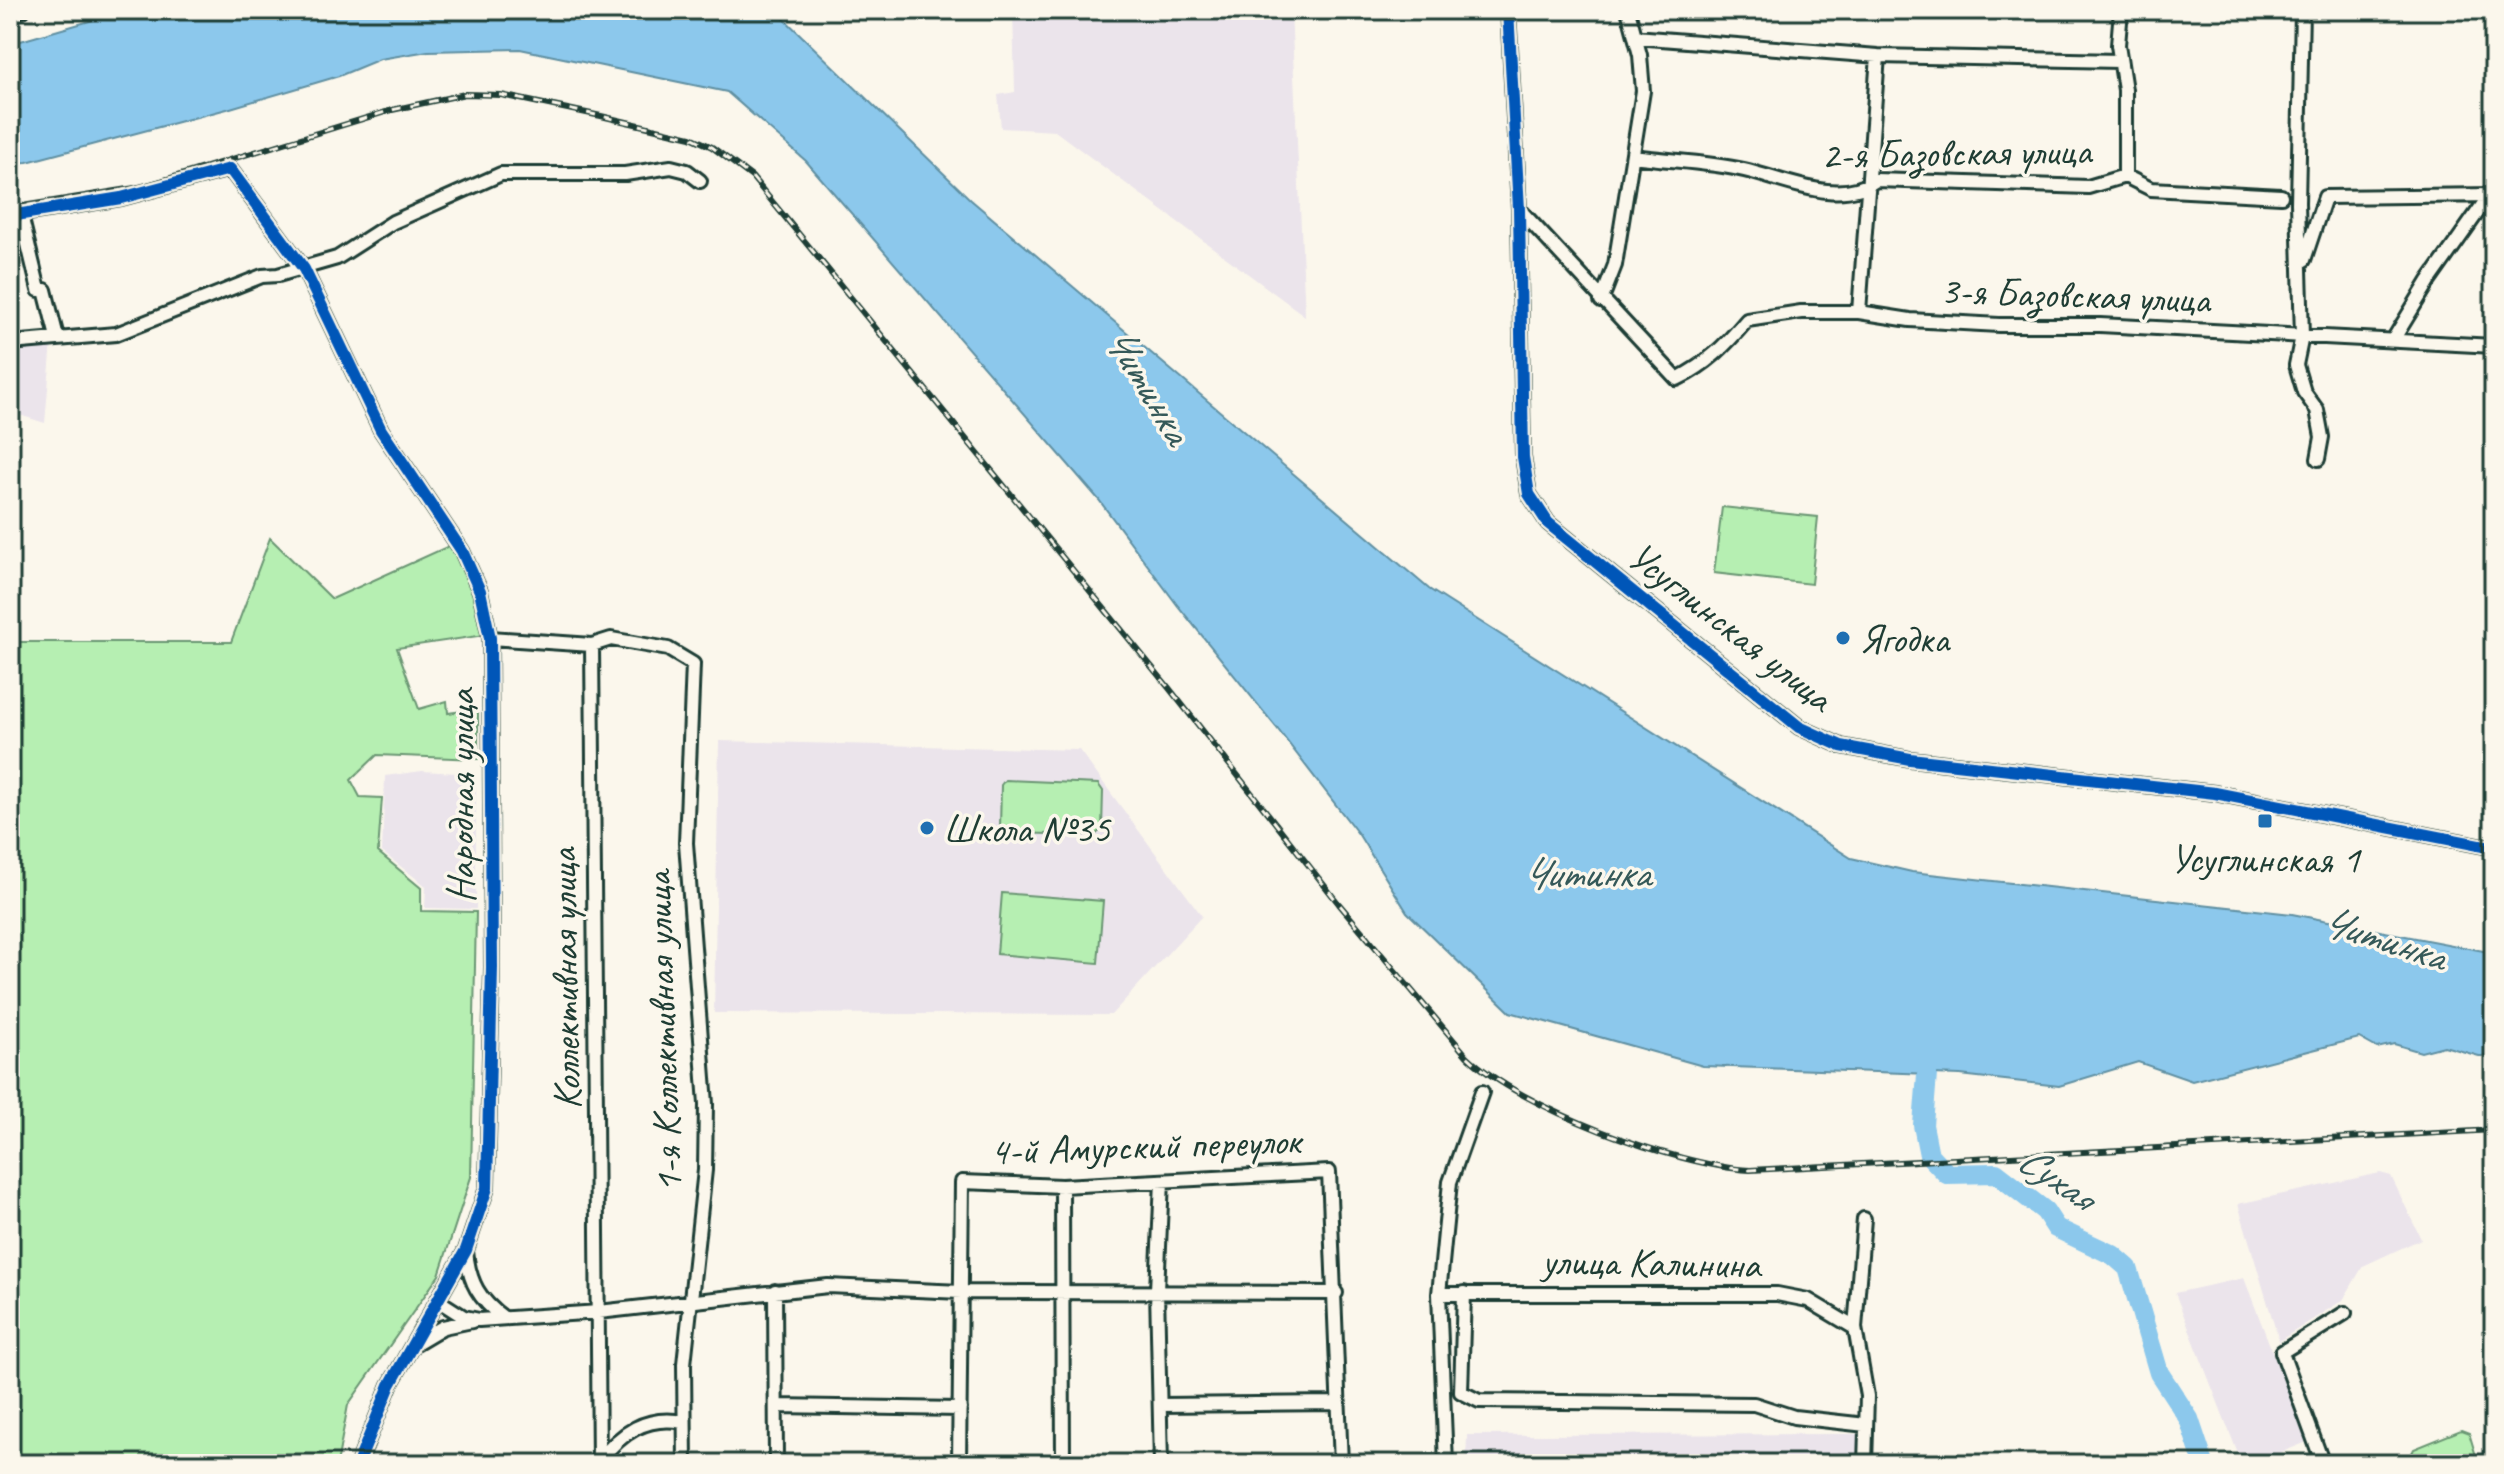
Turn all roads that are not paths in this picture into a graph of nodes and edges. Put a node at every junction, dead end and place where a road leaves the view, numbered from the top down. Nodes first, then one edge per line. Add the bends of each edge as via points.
1 (23, 10) edge
2 (1508, 10) edge
3 (1628, 10) edge
4 (2121, 10) edge
5 (2302, 10) edge
6 (10, 15) edge
7 (1635, 37) junction
8 (1878, 56) junction
9 (2119, 61) junction
10 (1633, 156) junction
11 (2125, 176) junction
12 (700, 181) dead end
13 (1869, 184) junction
14 (2281, 196) dead end
15 (2492, 196) edge
16 (1519, 209) junction
17 (15, 215) edge
18 (2301, 267) junction
19 (304, 269) junction
20 (1601, 301) junction
21 (1859, 312) junction
22 (2302, 336) junction
23 (57, 337) junction
24 (2393, 340) junction
25 (10, 343) edge
26 (2494, 346) edge
27 (2318, 459) dead end
28 (490, 638) junction
29 (592, 645) junction
30 (2494, 848) edge
31 (1482, 1092) dead end
32 (1162, 1181) junction
33 (1062, 1186) junction
34 (1864, 1219) dead end
35 (466, 1250) junction
36 (1061, 1290) junction
37 (1157, 1290) junction
38 (775, 1291) junction
39 (961, 1292) junction
40 (1336, 1293) junction
41 (1464, 1293) junction
42 (1439, 1294) junction
43 (439, 1301) junction
44 (693, 1301) junction
45 (599, 1312) junction
46 (2345, 1313) dead end
47 (504, 1318) junction
48 (479, 1320) junction
49 (1855, 1328) junction
50 (410, 1348) junction
51 (1339, 1403) junction
52 (1160, 1405) junction
53 (777, 1406) junction
54 (960, 1409) junction
55 (683, 1422) junction
56 (1866, 1425) junction
57 (599, 1462) edge
58 (358, 1464) edge
59 (685, 1464) edge
60 (776, 1464) edge
61 (959, 1464) edge
62 (1063, 1464) edge
63 (1161, 1464) edge
64 (1341, 1464) edge
65 (1446, 1464) edge
66 (1865, 1464) edge
67 (2323, 1464) edge

1 - 6 street
2 - 16 street, Усуглинская улица
3 - 7 street
4 - 9 street
5 - 18 street
7 - 8 street
7 - 10 street via 1643,91
8 - 9 street
8 - 13 street
9 - 11 street via 2125,90
10 - 13 street, 2-я Базовская улица via 1745,170 1799,188 1862,189
10 - 20 street via 1615,265
11 - 13 street, 2-я Базовская улица via 2088,187 1876,180
11 - 14 street, 2-я Базовская улица via 2151,189
12 - 19 street via 671,167 625,174 501,174 393,222 337,258
13 - 21 street
15 - 18 street via 2325,197
15 - 24 street
16 - 20 street
16 - 30 street, Усуглинская улица via 1523,457 1529,494 1548,523 1799,727 1841,746 1910,759 2215,793
17 - 19 street, Народная улица via 121,198 230,169
17 - 23 street
18 - 22 street
19 - 23 street via 262,276 116,334
19 - 28 street, Народная улица via 381,430 462,551 480,591
20 - 21 street, 3-я Базовская улица via 1677,379 1702,367 1747,320 1801,312
21 - 22 street, 3-я Базовская улица via 1999,325
22 - 24 street, 3-я Базовская улица
22 - 27 street via 2296,365 2304,392 2317,410 2322,437
23 - 25 street
24 - 26 street, 3-я Базовская улица
28 - 29 street
28 - 35 street, Народная улица via 487,1188
29 - 44 street, 1-я Коллективная улица via 611,639 668,649 693,664 686,843 706,1144
29 - 45 street, Коллективная улица
31 - 42 street via 1450,1182
32 - 33 street, 4-й Амурский переулок
32 - 37 street
32 - 40 street, 4-й Амурский переулок via 1329,1172
33 - 36 street
33 - 39 street, 4-й Амурский переулок via 962,1182
34 - 49 street
35 - 43 street, Народная улица
35 - 47 street via 475,1290
36 - 37 street
36 - 39 street
36 - 62 street
37 - 40 street
37 - 52 street
38 - 39 street via 828,1286
38 - 44 street
38 - 53 street
39 - 54 street
40 - 51 street
41 - 42 street, улица Калинина
41 - 49 street, улица Калинина via 1777,1294 1808,1300
41 - 56 street via 1461,1392 1479,1401 1754,1404 1794,1417
42 - 65 street
43 - 48 street
43 - 50 street, Народная улица
44 - 45 street
44 - 55 street, 1-я Коллективная улица
45 - 47 street
45 - 57 street, Коллективная улица
46 - 67 street via 2282,1352
47 - 48 street
48 - 50 street via 443,1327
49 - 56 street via 1867,1396
50 - 58 street, Народная улица
51 - 52 street
51 - 64 street
52 - 63 street
53 - 54 street
53 - 60 street
54 - 61 street
55 - 57 street via 628,1429
55 - 59 street, 1-я Коллективная улица
56 - 66 street

